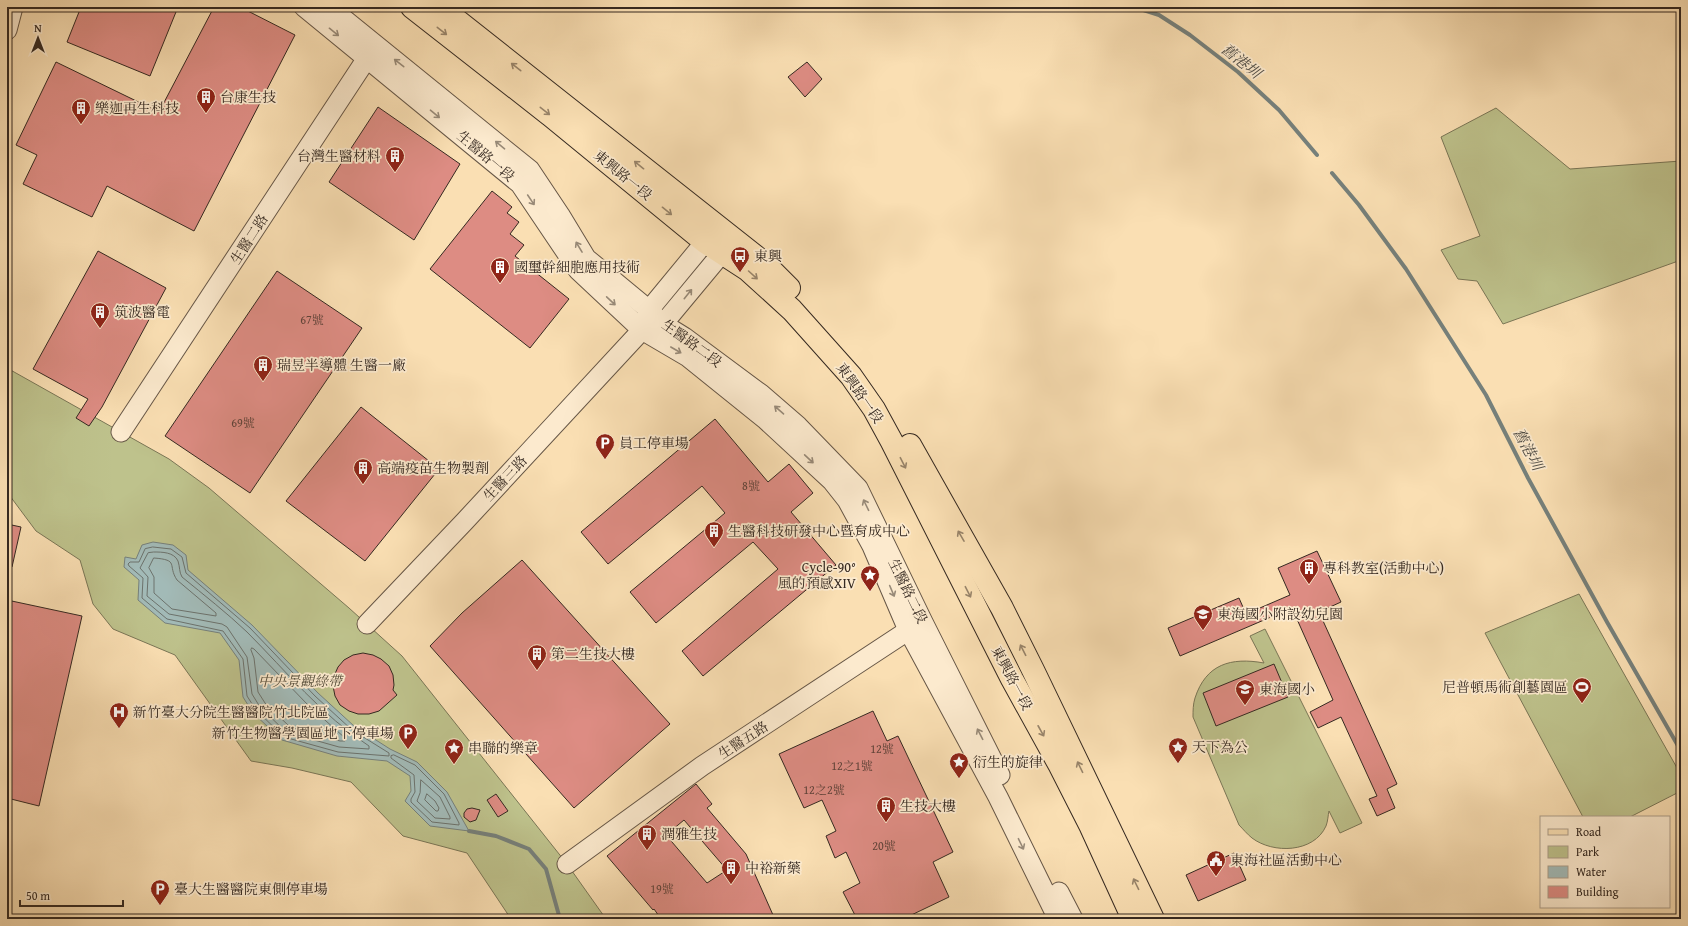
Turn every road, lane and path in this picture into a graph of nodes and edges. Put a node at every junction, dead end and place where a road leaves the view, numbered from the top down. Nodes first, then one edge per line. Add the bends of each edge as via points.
1 (13, 7) edge
2 (304, 7) edge
3 (329, 7) edge
4 (412, 7) edge
5 (440, 7) edge
6 (7, 30) edge
7 (372, 52) junction
8 (717, 243) junction
9 (649, 310) junction
10 (663, 324) junction
11 (642, 330) junction
12 (121, 432) dead end
13 (367, 624) dead end
14 (915, 626) junction
15 (567, 864) dead end
16 (1058, 919) edge
17 (1073, 919) edge
18 (1132, 919) edge
19 (1153, 919) edge

1 - 6 street
2 -> 7 street, 生醫路一段
3 - 7 street, 生醫路一段
4 -> 8 main road, 東興路一段
8 -> 5 main road, 東興路一段
9 -> 7 street, 生醫路一段 via 586,258 530,170
7 -> 11 street, 生醫路一段 via 520,184 578,270
7 - 12 street, 生醫二路
8 - 9 street
10 -> 8 street
8 -> 18 main road, 東興路一段 via 792,310 851,376 874,409 1090,825
19 -> 8 main road, 東興路一段 via 1005,615 905,437 866,376 803,301 764,263
9 - 10 street, 生醫路二段
9 - 11 street
10 - 11 street
14 -> 10 street, 生醫路二段 via 858,488 798,426 761,394
11 - 13 street, 生醫三路
11 -> 14 street, 生醫路二段 via 700,366 765,419 832,481 847,500
14 - 15 street, 生醫五路 via 702,766
14 -> 16 street, 生醫路二段
17 -> 14 street, 生醫路二段

